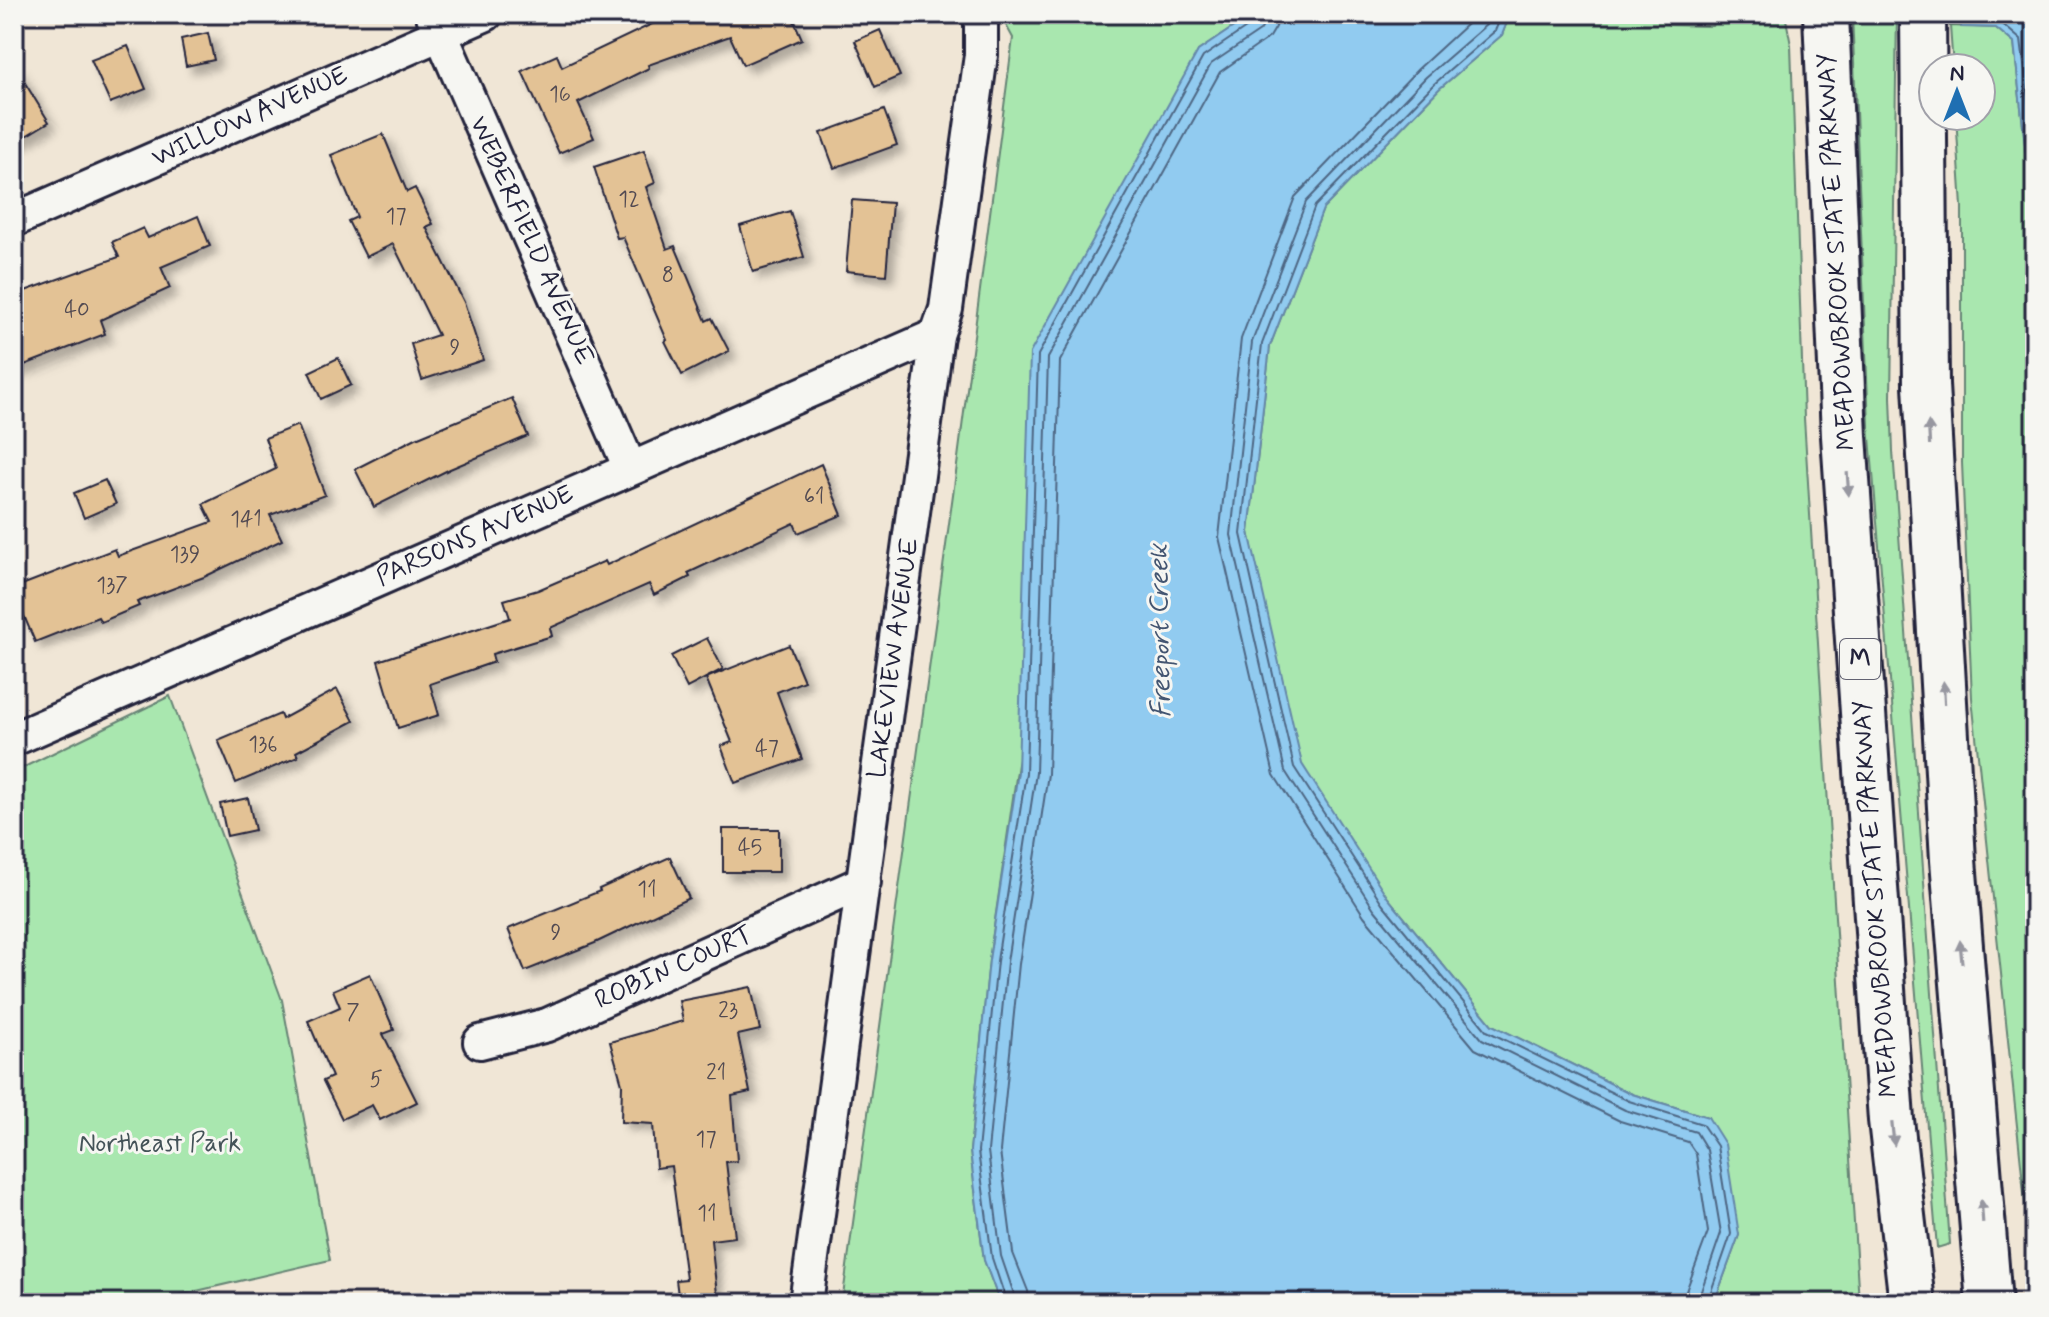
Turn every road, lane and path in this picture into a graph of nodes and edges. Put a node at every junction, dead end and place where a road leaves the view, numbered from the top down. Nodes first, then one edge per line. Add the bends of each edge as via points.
1 (486, 14) edge
2 (981, 14) edge
3 (1826, 14) edge
4 (1923, 14) edge
5 (436, 24) edge
6 (14, 220) edge
7 (937, 335) junction
8 (630, 468) junction
9 (14, 739) edge
10 (864, 882) junction
11 (480, 1042) dead end
12 (1988, 1296) edge
13 (806, 1303) edge
14 (1912, 1303) edge

1 - 5 street, WILLOW AVENUE
2 - 7 street, LAKEVIEW AVENUE via 977,85 946,309
3 -> 14 highway, MEADOWBROOK STATE PARKWAY / M via 1845,451 1891,1120
12 -> 4 highway via 1953,860 1926,385
5 - 6 street, WILLOW AVENUE
5 - 8 street, WEBERFIELD AVENUE
7 - 8 street, PARSONS AVENUE
7 - 10 street, LAKEVIEW AVENUE
8 - 9 street, PARSONS AVENUE
10 - 11 street, ROBIN COURT via 547,1025
10 - 13 street, LAKEVIEW AVENUE

